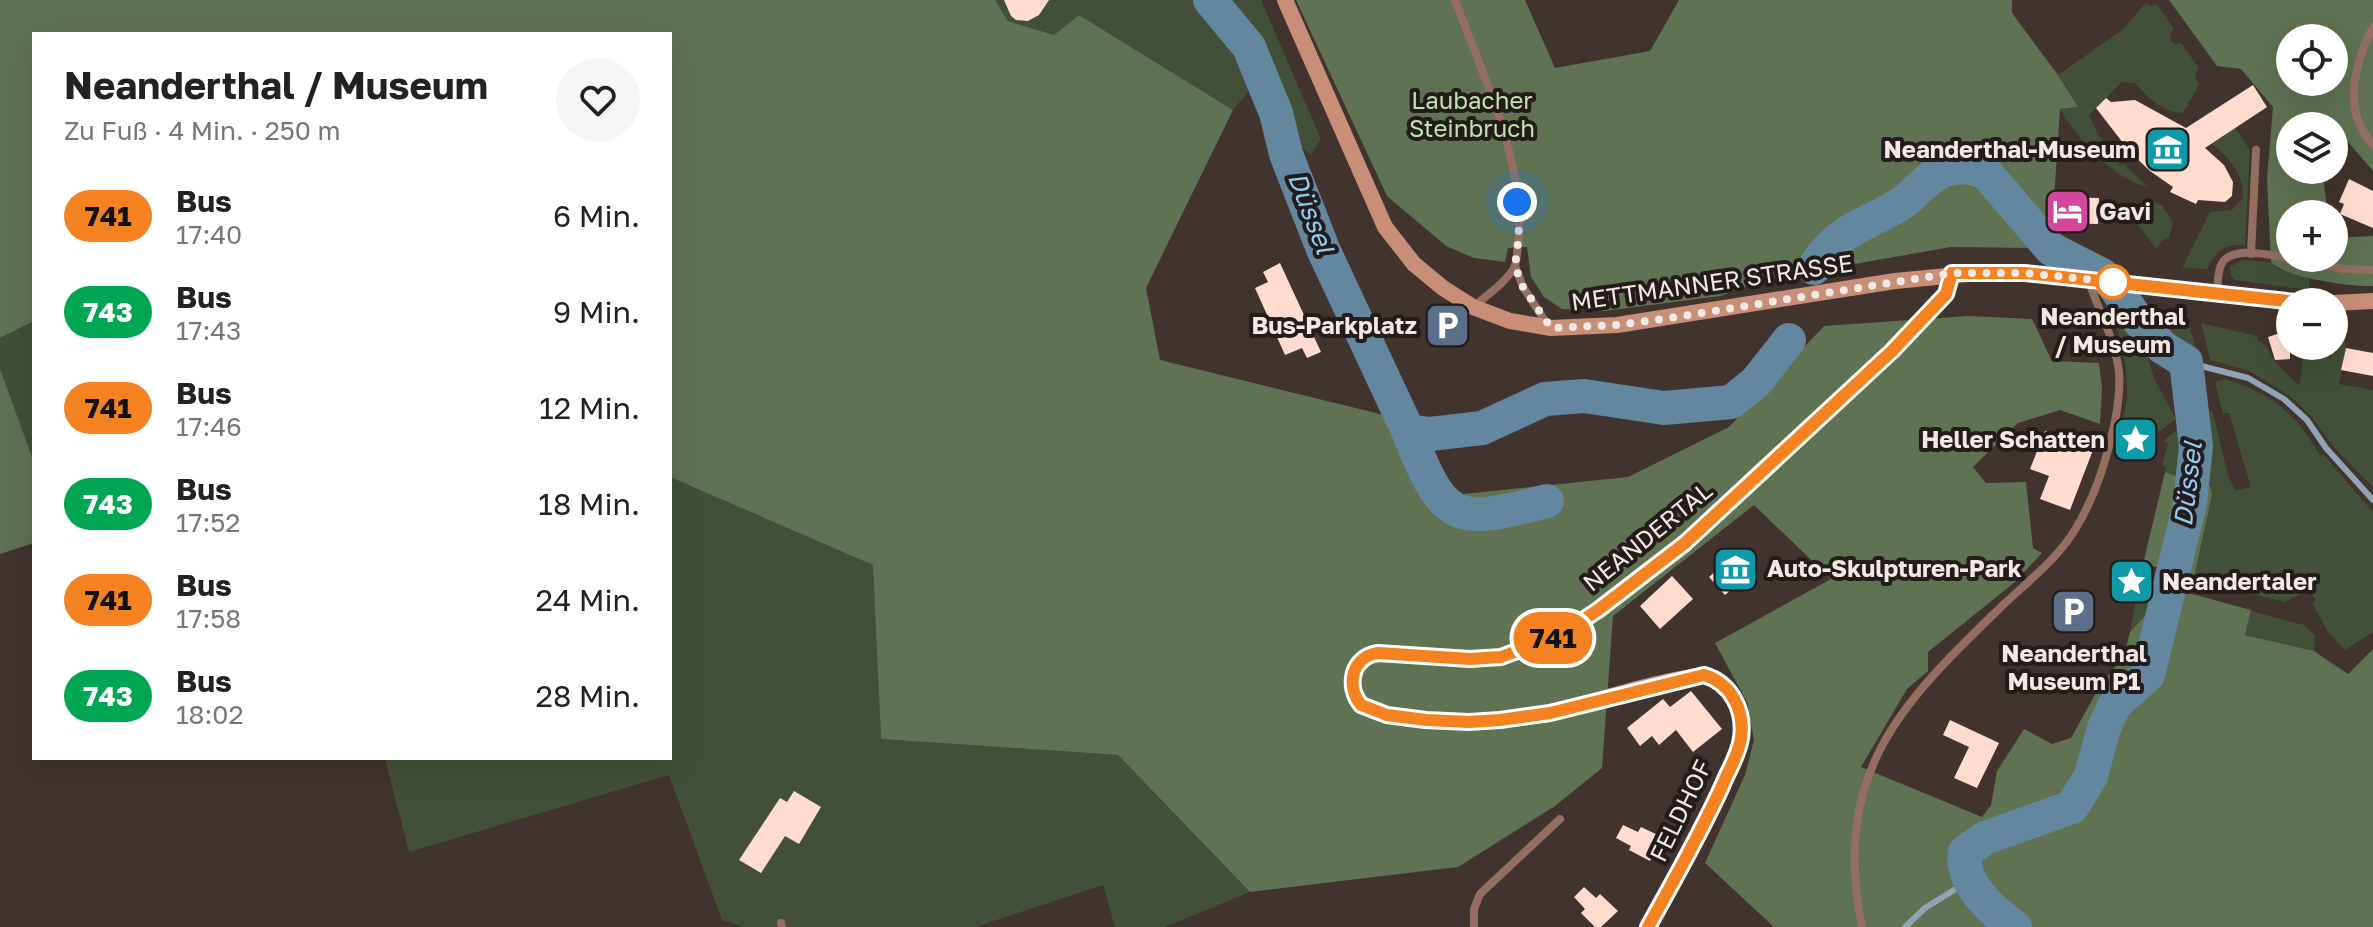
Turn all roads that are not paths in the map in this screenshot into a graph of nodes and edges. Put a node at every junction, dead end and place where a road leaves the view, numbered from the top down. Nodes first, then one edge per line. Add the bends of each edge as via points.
1 (1285, 0) edge
2 (1455, 0) edge
3 (2373, 27) edge
4 (2373, 145) edge
5 (2256, 150) dead end
6 (2251, 254) junction
7 (2276, 257) edge
8 (1515, 266) junction
9 (2348, 269) edge
10 (2373, 270) edge
11 (1952, 273) junction
12 (2092, 280) junction
13 (2217, 294) junction
14 (2276, 300) edge
15 (2373, 301) edge
16 (2348, 302) edge
17 (1473, 307) junction
18 (1551, 328) junction
19 (1739, 712) joint
20 (1560, 819) dead end
21 (1474, 927) edge
22 (1648, 927) edge
23 (1862, 927) edge

1 - 17 main road, METTMANNER STRASSE via 1385,227 1414,264
2 - 8 lane via 1510,156 1519,235
3 - 4 lane via 2357,64 2354,98 2361,127
5 - 6 lane
6 - 7 lane
6 - 13 lane via 2224,260
8 - 17 lane
8 - 18 lane
9 - 10 lane
11 - 12 main road, METTMANNER STRASSE
11 - 18 main road, METTMANNER STRASSE via 1617,325
11 - 19 main road, NEANDERTAL via 1946,294 1892,351 1685,543 1598,610 1560,635 1501,657 1367,655 1352,679 1355,697 1372,712 1426,720 1469,722 1550,713 1704,675 1725,685
12 - 13 main road, METTMANNER STRASSE
12 - 23 lane via 2119,374 2105,460 2067,541 1946,660 1902,711 1878,751 1854,848
13 - 14 main road, METTMANNER STRASSE
15 - 16 main road
17 - 18 main road, METTMANNER STRASSE
19 - 22 main road, FELDHOF via 1739,747 1711,812
20 - 21 lane via 1480,894

